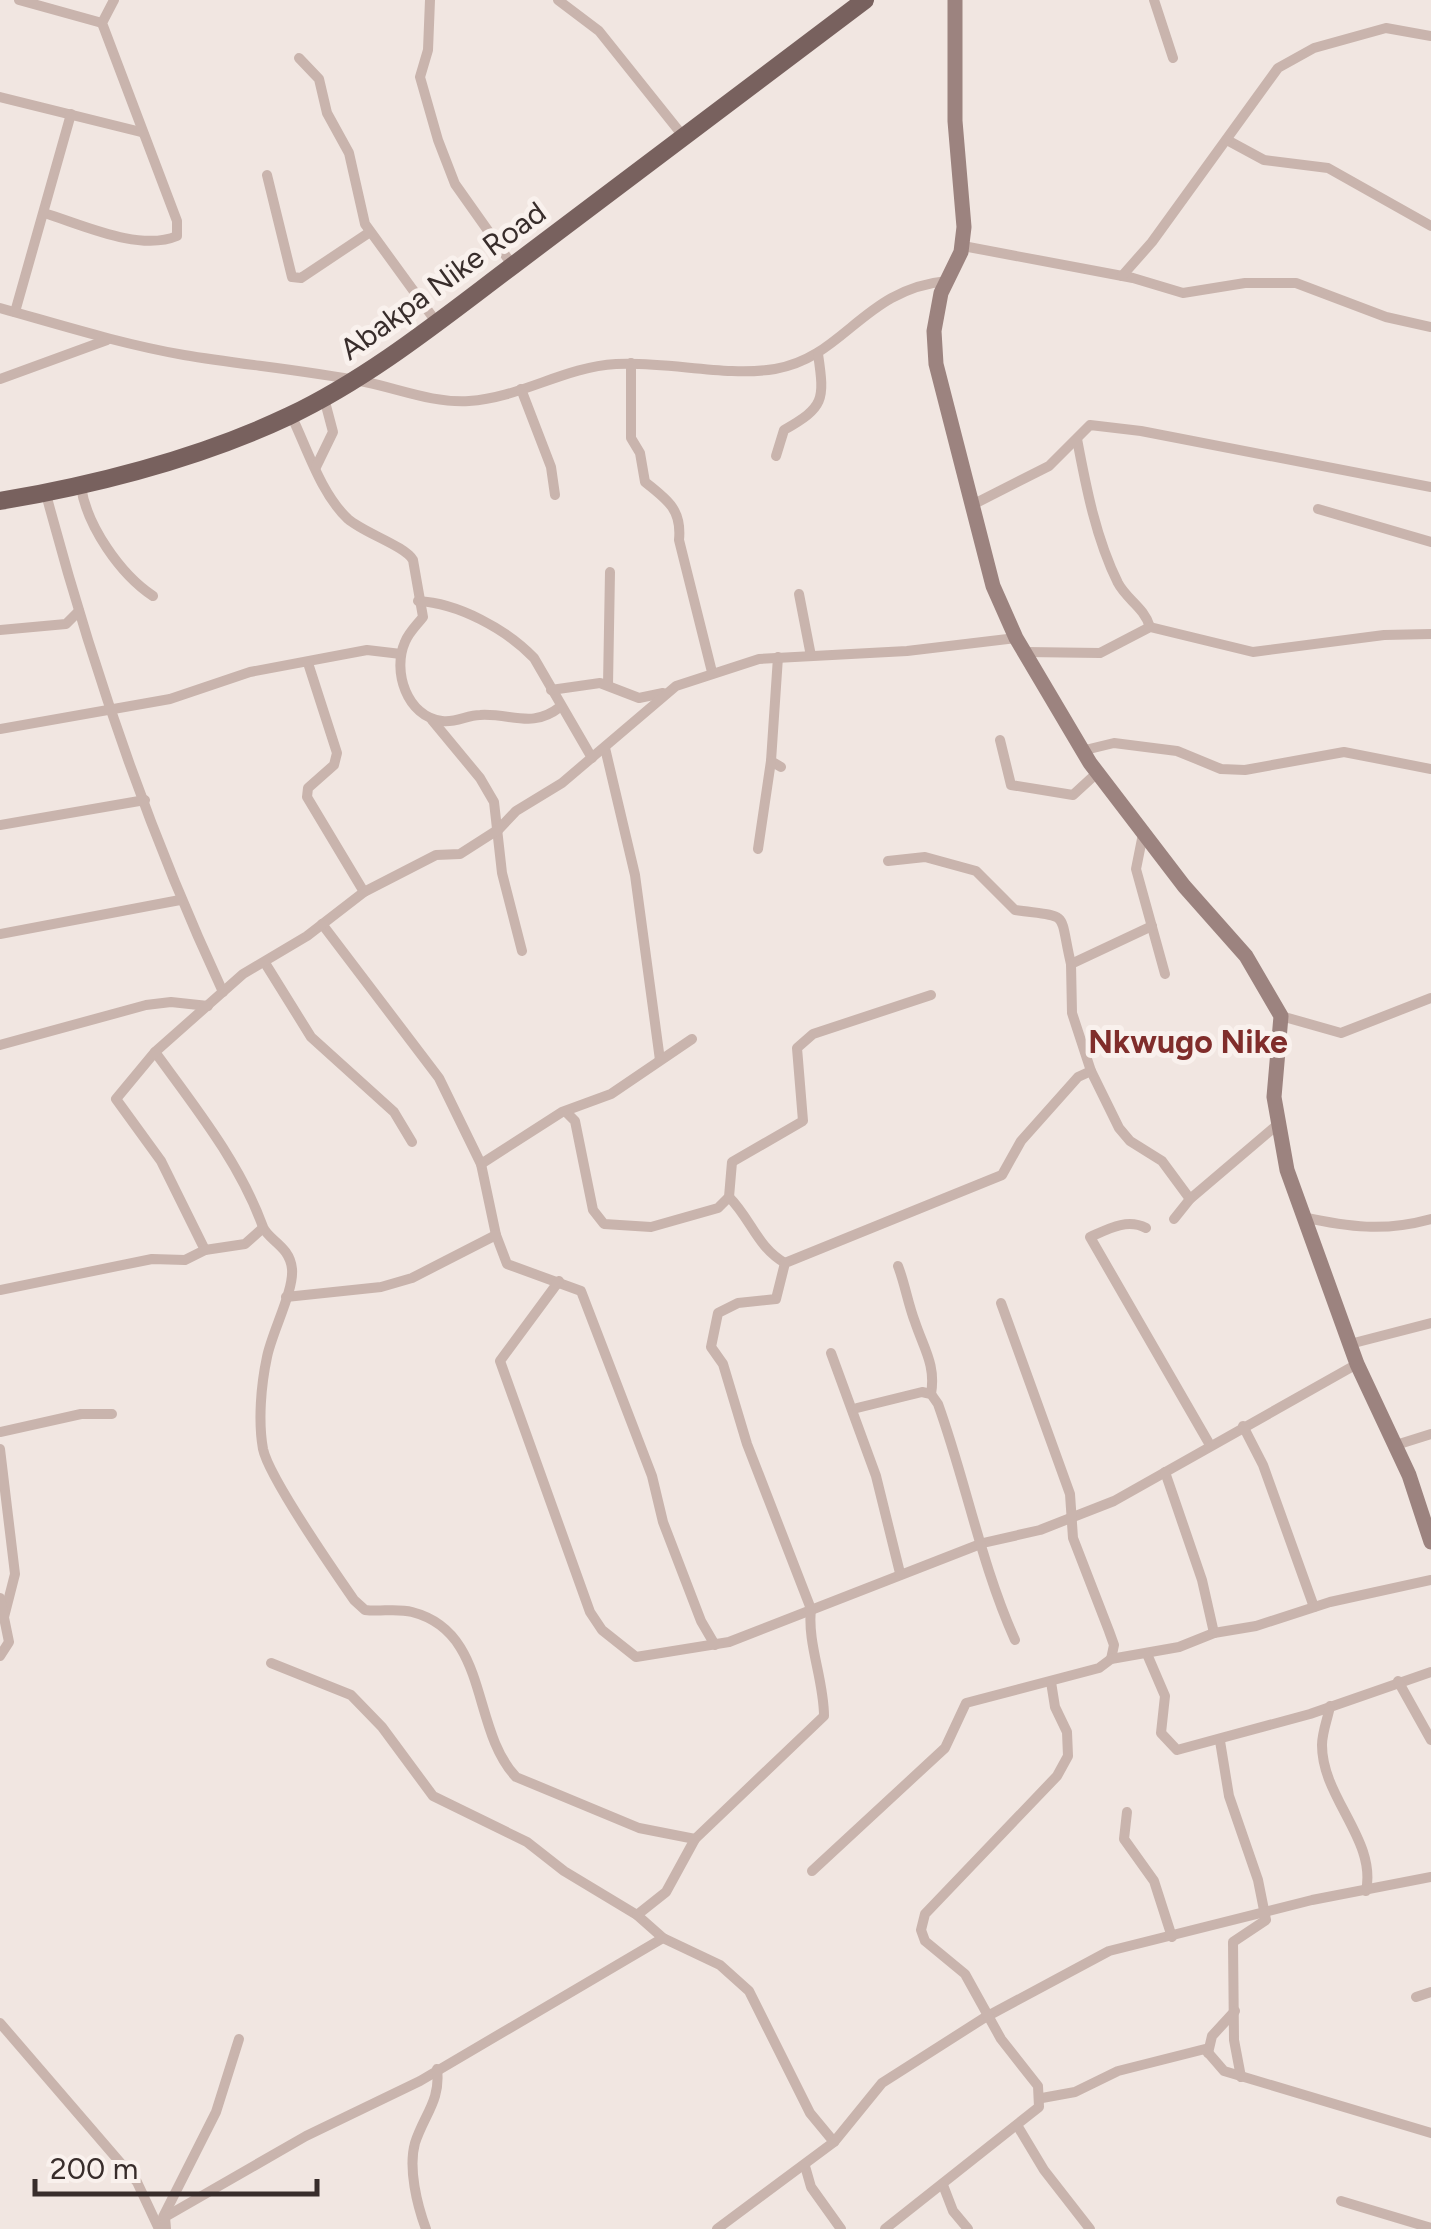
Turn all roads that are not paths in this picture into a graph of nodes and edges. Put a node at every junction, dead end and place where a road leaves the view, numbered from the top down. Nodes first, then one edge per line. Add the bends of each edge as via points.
1 (19, 0) edge
2 (114, 0) edge
3 (430, 0) edge
4 (558, 0) edge
5 (866, 0) edge
6 (956, 0) edge
7 (1154, 0) edge
8 (102, 22) junction
9 (1431, 36) edge
10 (300, 58) dead end
11 (1174, 58) dead end
12 (0, 97) edge
13 (72, 114) junction
14 (141, 132) junction
15 (683, 136) junction
16 (1227, 140) junction
17 (267, 174) dead end
18 (44, 213) junction
19 (1431, 226) edge
20 (370, 232) junction
21 (963, 246) junction
22 (513, 266) junction
23 (1122, 276) junction
24 (946, 281) junction
25 (0, 308) edge
26 (14, 312) junction
27 (437, 323) junction
28 (1431, 327) edge
29 (108, 339) junction
30 (818, 354) junction
31 (631, 363) junction
32 (0, 378) edge
33 (354, 380) junction
34 (521, 390) junction
35 (324, 397) junction
36 (292, 415) junction
37 (1076, 439) junction
38 (776, 456) dead end
39 (316, 467) junction
40 (81, 487) junction
41 (1431, 487) edge
42 (46, 494) junction
43 (555, 495) dead end
44 (0, 501) edge
45 (974, 504) junction
46 (1318, 509) dead end
47 (1431, 542) edge
48 (610, 572) dead end
49 (800, 594) dead end
50 (153, 596) dead end
51 (418, 601) junction
52 (79, 611) junction
53 (1150, 627) junction
54 (0, 630) edge
55 (1431, 634) edge
56 (1016, 638) junction
57 (1026, 652) junction
58 (401, 654) junction
59 (811, 656) junction
60 (778, 657) junction
61 (308, 663) junction
62 (712, 672) junction
63 (608, 685) junction
64 (552, 690) junction
65 (664, 693) junction
66 (560, 707) junction
67 (109, 708) junction
68 (432, 719) junction
69 (0, 729) edge
70 (1000, 740) dead end
71 (605, 748) junction
72 (1081, 750) junction
73 (592, 758) junction
74 (1431, 769) edge
75 (1097, 773) junction
76 (145, 800) junction
77 (0, 825) edge
78 (499, 829) junction
79 (1143, 834) junction
80 (758, 849) dead end
81 (888, 861) dead end
82 (364, 892) junction
83 (180, 900) junction
84 (322, 924) junction
85 (1152, 926) junction
86 (0, 934) edge
87 (522, 951) dead end
88 (265, 963) junction
89 (1070, 964) junction
90 (1165, 974) dead end
91 (223, 992) junction
92 (930, 996) dead end
93 (1431, 998) edge
94 (210, 1006) junction
95 (1280, 1016) junction
96 (692, 1039) dead end
97 (0, 1045) edge
98 (155, 1052) junction
99 (660, 1060) junction
100 (1090, 1071) junction
101 (566, 1112) junction
102 (1278, 1125) junction
103 (412, 1142) dead end
104 (481, 1164) junction
105 (729, 1198) junction
106 (1190, 1199) junction
107 (1302, 1217) junction
108 (1174, 1218) dead end
109 (1431, 1219) edge
110 (263, 1228) junction
111 (1146, 1228) dead end
112 (496, 1235) junction
113 (205, 1250) junction
114 (785, 1263) junction
115 (898, 1266) dead end
116 (559, 1282) junction
117 (0, 1290) edge
118 (286, 1297) junction
119 (1001, 1303) dead end
120 (1431, 1323) edge
121 (1350, 1344) junction
122 (831, 1353) dead end
123 (1357, 1364) junction
124 (931, 1394) junction
125 (858, 1408) dead end
126 (112, 1414) dead end
127 (1243, 1426) junction
128 (0, 1432) edge
129 (1431, 1434) edge
130 (1210, 1445) junction
131 (1396, 1446) junction
132 (0, 1449) edge
133 (1165, 1472) junction
134 (1068, 1518) junction
135 (983, 1542) junction
136 (1431, 1542) edge
137 (900, 1573) junction
138 (1431, 1580) edge
139 (0, 1598) edge
140 (1314, 1607) junction
141 (812, 1609) junction
142 (4, 1617) junction
143 (1214, 1632) junction
144 (1015, 1640) dead end
145 (715, 1645) junction
146 (1147, 1654) junction
147 (0, 1656) edge
148 (1111, 1659) junction
149 (271, 1664) dead end
150 (1431, 1672) edge
151 (1398, 1681) junction
152 (1052, 1682) junction
153 (1330, 1706) junction
154 (1220, 1740) junction
155 (1431, 1740) edge
156 (1127, 1812) dead end
157 (695, 1840) junction
158 (812, 1871) dead end
159 (1431, 1878) edge
160 (1366, 1891) junction
161 (1265, 1912) junction
162 (637, 1915) junction
163 (1172, 1937) junction
164 (663, 1938) junction
165 (1431, 1992) edge
166 (1416, 1998) dead end
167 (1235, 2012) junction
168 (990, 2014) junction
169 (0, 2023) edge
170 (240, 2039) dead end
171 (1208, 2053) junction
172 (437, 2069) junction
173 (1241, 2077) junction
174 (1042, 2098) junction
175 (1017, 2125) junction
176 (1431, 2133) edge
177 (834, 2142) junction
178 (805, 2166) junction
179 (943, 2185) junction
180 (1341, 2200) dead end
181 (157, 2227) edge
182 (721, 2228) edge
183 (1431, 2228) edge
184 (426, 2229) edge
185 (841, 2229) edge
186 (885, 2229) edge
187 (968, 2229) edge
188 (1090, 2229) edge

1 - 8 street
2 - 8 street
3 - 22 street via 420,78 430,116 455,184
4 - 15 street via 599,31
5 - 15 main road, Abakpa Nike Road
6 - 21 street via 954,121
7 - 11 street
8 - 14 street
9 - 16 street via 1386,28 1292,58 1267,80
10 - 20 street via 319,80 327,113 349,153
12 - 13 street
13 - 14 street
13 - 18 street
14 - 18 street via 177,236 113,234
15 - 22 main road, Abakpa Nike Road
16 - 19 street via 1264,160 1328,168
16 - 23 street
17 - 20 street via 292,277 301,278
18 - 26 street
20 - 27 street
21 - 23 street
21 - 24 street
22 - 27 main road, Abakpa Nike Road
23 - 28 street via 1194,294 1282,281
24 - 30 street via 890,297
24 - 45 street via 935,322 936,364
25 - 26 street
26 - 29 street
27 - 33 main road, Abakpa Nike Road
29 - 32 street
29 - 33 street
30 - 31 street via 754,372
30 - 38 street via 820,404 784,430
31 - 34 street
31 - 62 street via 631,438 645,482 672,503 681,520 679,540
33 - 34 street via 448,401
33 - 35 main road, Abakpa Nike Road
34 - 43 street
35 - 36 main road, Abakpa Nike Road
35 - 39 street via 334,432
36 - 39 street
36 - 40 main road, Abakpa Nike Road
37 - 41 street via 1090,426 1141,431
37 - 45 street via 1049,466
37 - 53 street via 1107,559
39 - 51 street via 348,518 410,554
40 - 42 main road, Abakpa Nike Road
40 - 50 street via 92,525
42 - 44 main road, Abakpa Nike Road
42 - 52 street
45 - 56 street via 1000,606
46 - 47 street
48 - 63 street
49 - 59 street
51 - 58 street via 424,617
51 - 64 street via 443,602 506,633 534,658
52 - 54 street via 66,624
52 - 67 street
53 - 55 street via 1254,652
53 - 57 street via 1100,653
56 - 57 street
56 - 59 street
57 - 72 street
58 - 61 street via 366,650
58 - 68 street via 410,698
59 - 60 street
60 - 62 street
60 - 80 street via 776,764
61 - 67 street
61 - 82 street via 336,753 307,797
62 - 65 street
63 - 64 street
63 - 65 street via 639,698
64 - 66 street
65 - 71 street
66 - 68 street via 527,722 481,714
66 - 73 street
67 - 69 street
67 - 76 street
68 - 78 street via 480,778
70 - 75 street via 1011,785 1073,795
71 - 73 street
71 - 99 street via 636,875
72 - 74 street via 1114,743 1177,752 1230,770 1344,752
72 - 75 street
73 - 78 street
75 - 79 street
76 - 77 street
76 - 83 street
78 - 82 street via 460,854 436,855
78 - 87 street via 502,874
79 - 85 street via 1136,869
79 - 95 street via 1246,956
81 - 89 street via 924,857 976,871 1015,910 1050,912 1066,931
82 - 84 street
83 - 86 street
83 - 91 street
84 - 88 street
84 - 104 street via 427,1058
85 - 89 street
85 - 90 street
88 - 91 street
88 - 103 street via 311,1037 394,1112
89 - 100 street via 1072,1013
91 - 94 street
92 - 105 street via 813,1034 798,1048 803,1120 732,1162
93 - 95 street via 1341,1033
94 - 97 street via 146,1004
94 - 98 street
95 - 102 street
96 - 99 street
98 - 110 street via 204,1117 257,1204
98 - 113 street via 116,1099 160,1161
99 - 101 street via 611,1094
100 - 106 street via 1123,1136 1162,1161
100 - 114 street via 1021,1141 1002,1176
101 - 104 street
101 - 105 street via 575,1121 593,1210 604,1224 651,1227 718,1208
102 - 106 street
102 - 107 street
104 - 112 street
105 - 114 street via 762,1245
106 - 108 street
107 - 109 street via 1362,1230
107 - 121 street
110 - 113 street via 246,1244
110 - 118 street via 290,1258
111 - 130 street via 1119,1225 1090,1238
112 - 116 street via 512,1268
112 - 118 street via 412,1278
113 - 117 street via 184,1260 152,1258
114 - 141 street via 776,1298 738,1302 718,1312 711,1347 723,1364 746,1444
115 - 124 street via 932,1363
116 - 145 street via 584,1297 663,1522
116 - 145 street via 500,1361 590,1612 636,1657
118 - 157 street via 264,1372 264,1451 354,1600 365,1610 413,1612 450,1633 470,1660 486,1718 516,1777 639,1828
119 - 134 street via 1070,1494
120 - 121 street
121 - 123 street
122 - 137 street via 876,1476
123 - 127 street
123 - 131 street
124 - 125 street
124 - 135 street
126 - 128 street
127 - 130 street
127 - 140 street
129 - 131 street
130 - 133 street
131 - 136 street
132 - 142 street via 15,1574
133 - 134 street
133 - 143 street
134 - 135 street
134 - 148 street via 1114,1645
135 - 137 street
135 - 144 street via 986,1568
137 - 141 street
138 - 140 street
139 - 142 street
140 - 143 street
141 - 145 street
141 - 157 street via 824,1716
142 - 147 street via 9,1642
143 - 146 street
146 - 148 street
146 - 154 street via 1165,1696 1162,1733 1169,1743 1189,1750
148 - 152 street
149 - 162 street via 351,1696 433,1796 527,1842
150 - 151 street
151 - 153 street
151 - 155 street
152 - 158 street via 966,1703 945,1748
152 - 168 street via 1068,1756 1043,1792 925,1914 921,1930 965,1974
153 - 154 street
153 - 160 street via 1322,1744 1344,1817 1364,1851
154 - 161 street via 1229,1796
156 - 163 street via 1124,1839 1154,1881
157 - 162 street via 666,1892
159 - 160 street
160 - 161 street
161 - 163 street
161 - 167 street via 1266,1920 1232,1942
162 - 164 street
163 - 168 street via 1109,1951
164 - 172 street
164 - 177 street via 720,1965 749,1992 810,2113
165 - 166 street
167 - 171 street via 1212,2036
167 - 173 street
168 - 174 street
168 - 177 street via 882,2083
169 - 181 street via 138,2182
170 - 181 street via 216,2112
171 - 173 street via 1224,2071
171 - 174 street via 1118,2071 1075,2092
172 - 181 street via 306,2136
172 - 184 street via 440,2089 411,2165
173 - 176 street
174 - 175 street
175 - 179 street
175 - 188 street
177 - 178 street
178 - 182 street
178 - 185 street via 811,2187
179 - 186 street
179 - 187 street
180 - 183 street

